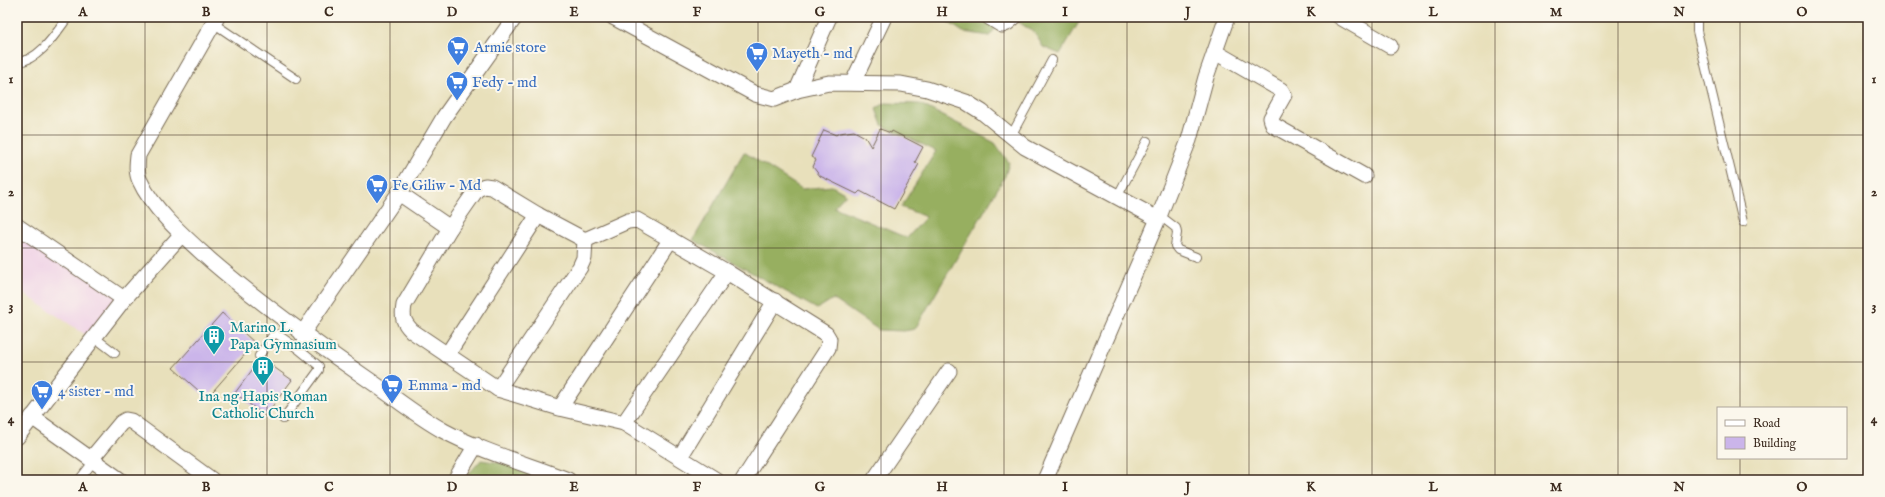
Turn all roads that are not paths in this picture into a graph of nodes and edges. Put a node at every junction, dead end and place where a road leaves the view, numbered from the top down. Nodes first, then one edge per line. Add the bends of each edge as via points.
1 (68, 17) edge
2 (514, 17) edge
3 (613, 17) edge
4 (829, 17) edge
5 (884, 17) edge
6 (990, 17) edge
7 (1014, 17) edge
8 (1227, 17) edge
9 (1340, 17) edge
10 (1697, 17) edge
11 (215, 20) edge
12 (1390, 46) dead end
13 (1215, 52) junction
14 (1052, 60) dead end
15 (17, 62) edge
16 (296, 79) dead end
17 (853, 82) junction
18 (797, 90) junction
19 (1011, 136) junction
20 (1147, 141) dead end
21 (1364, 176) dead end
22 (399, 193) junction
23 (1117, 197) junction
24 (538, 215) junction
25 (1159, 217) junction
26 (1743, 222) dead end
27 (17, 226) edge
28 (450, 228) junction
29 (181, 235) junction
30 (671, 239) junction
31 (585, 240) junction
32 (1196, 258) dead end
33 (728, 272) junction
34 (124, 300) junction
35 (775, 301) junction
36 (94, 337) junction
37 (302, 340) junction
38 (115, 353) dead end
39 (447, 355) junction
40 (259, 356) dead end
41 (949, 371) dead end
42 (498, 388) junction
43 (560, 408) junction
44 (32, 417) junction
45 (283, 419) dead end
46 (624, 423) junction
47 (17, 437) edge
48 (476, 445) junction
49 (680, 456) junction
50 (92, 460) junction
51 (79, 480) edge
52 (120, 480) edge
53 (212, 480) edge
54 (455, 480) edge
55 (568, 480) edge
56 (716, 480) edge
57 (743, 480) edge
58 (874, 480) edge
59 (1045, 480) edge

1 - 15 lane via 51,40 34,55 23,62
2 - 22 street via 444,117
3 - 18 street via 755,94 774,99
4 - 18 street
5 - 17 street
6 - 7 street via 1002,25
8 - 13 street
9 - 12 street
10 - 26 lane via 1697,32
11 - 16 lane
11 - 29 street via 138,155 140,181
13 - 21 street via 1281,90 1284,95 1271,118 1273,125
13 - 25 street via 1189,140
14 - 19 lane
17 - 18 street via 829,82
17 - 19 street via 901,84 927,89 966,102
19 - 23 street via 1037,155
20 - 23 lane
22 - 28 street
22 - 37 street
23 - 25 street
24 - 28 street via 492,187 484,186 477,189
24 - 31 street
24 - 39 street
25 - 32 lane via 1176,228 1175,246 1178,250
25 - 59 street
27 - 34 street
28 - 39 street via 404,305 402,316 404,323 412,331
29 - 34 street
29 - 37 street
30 - 31 street via 637,220 628,220
30 - 33 street
30 - 43 street
31 - 42 street via 584,258 580,268
33 - 35 street
33 - 46 street
34 - 36 street
35 - 49 street
35 - 57 street via 826,334 829,339 828,348
36 - 38 lane
36 - 44 street
37 - 40 lane via 272,335
37 - 45 lane via 319,370
37 - 48 street via 444,430
39 - 42 street
41 - 58 street
42 - 43 street
43 - 46 street
44 - 47 street
44 - 50 street
46 - 49 street
48 - 54 street
48 - 55 street
49 - 56 street
50 - 51 lane
50 - 52 street
50 - 53 street via 126,420

